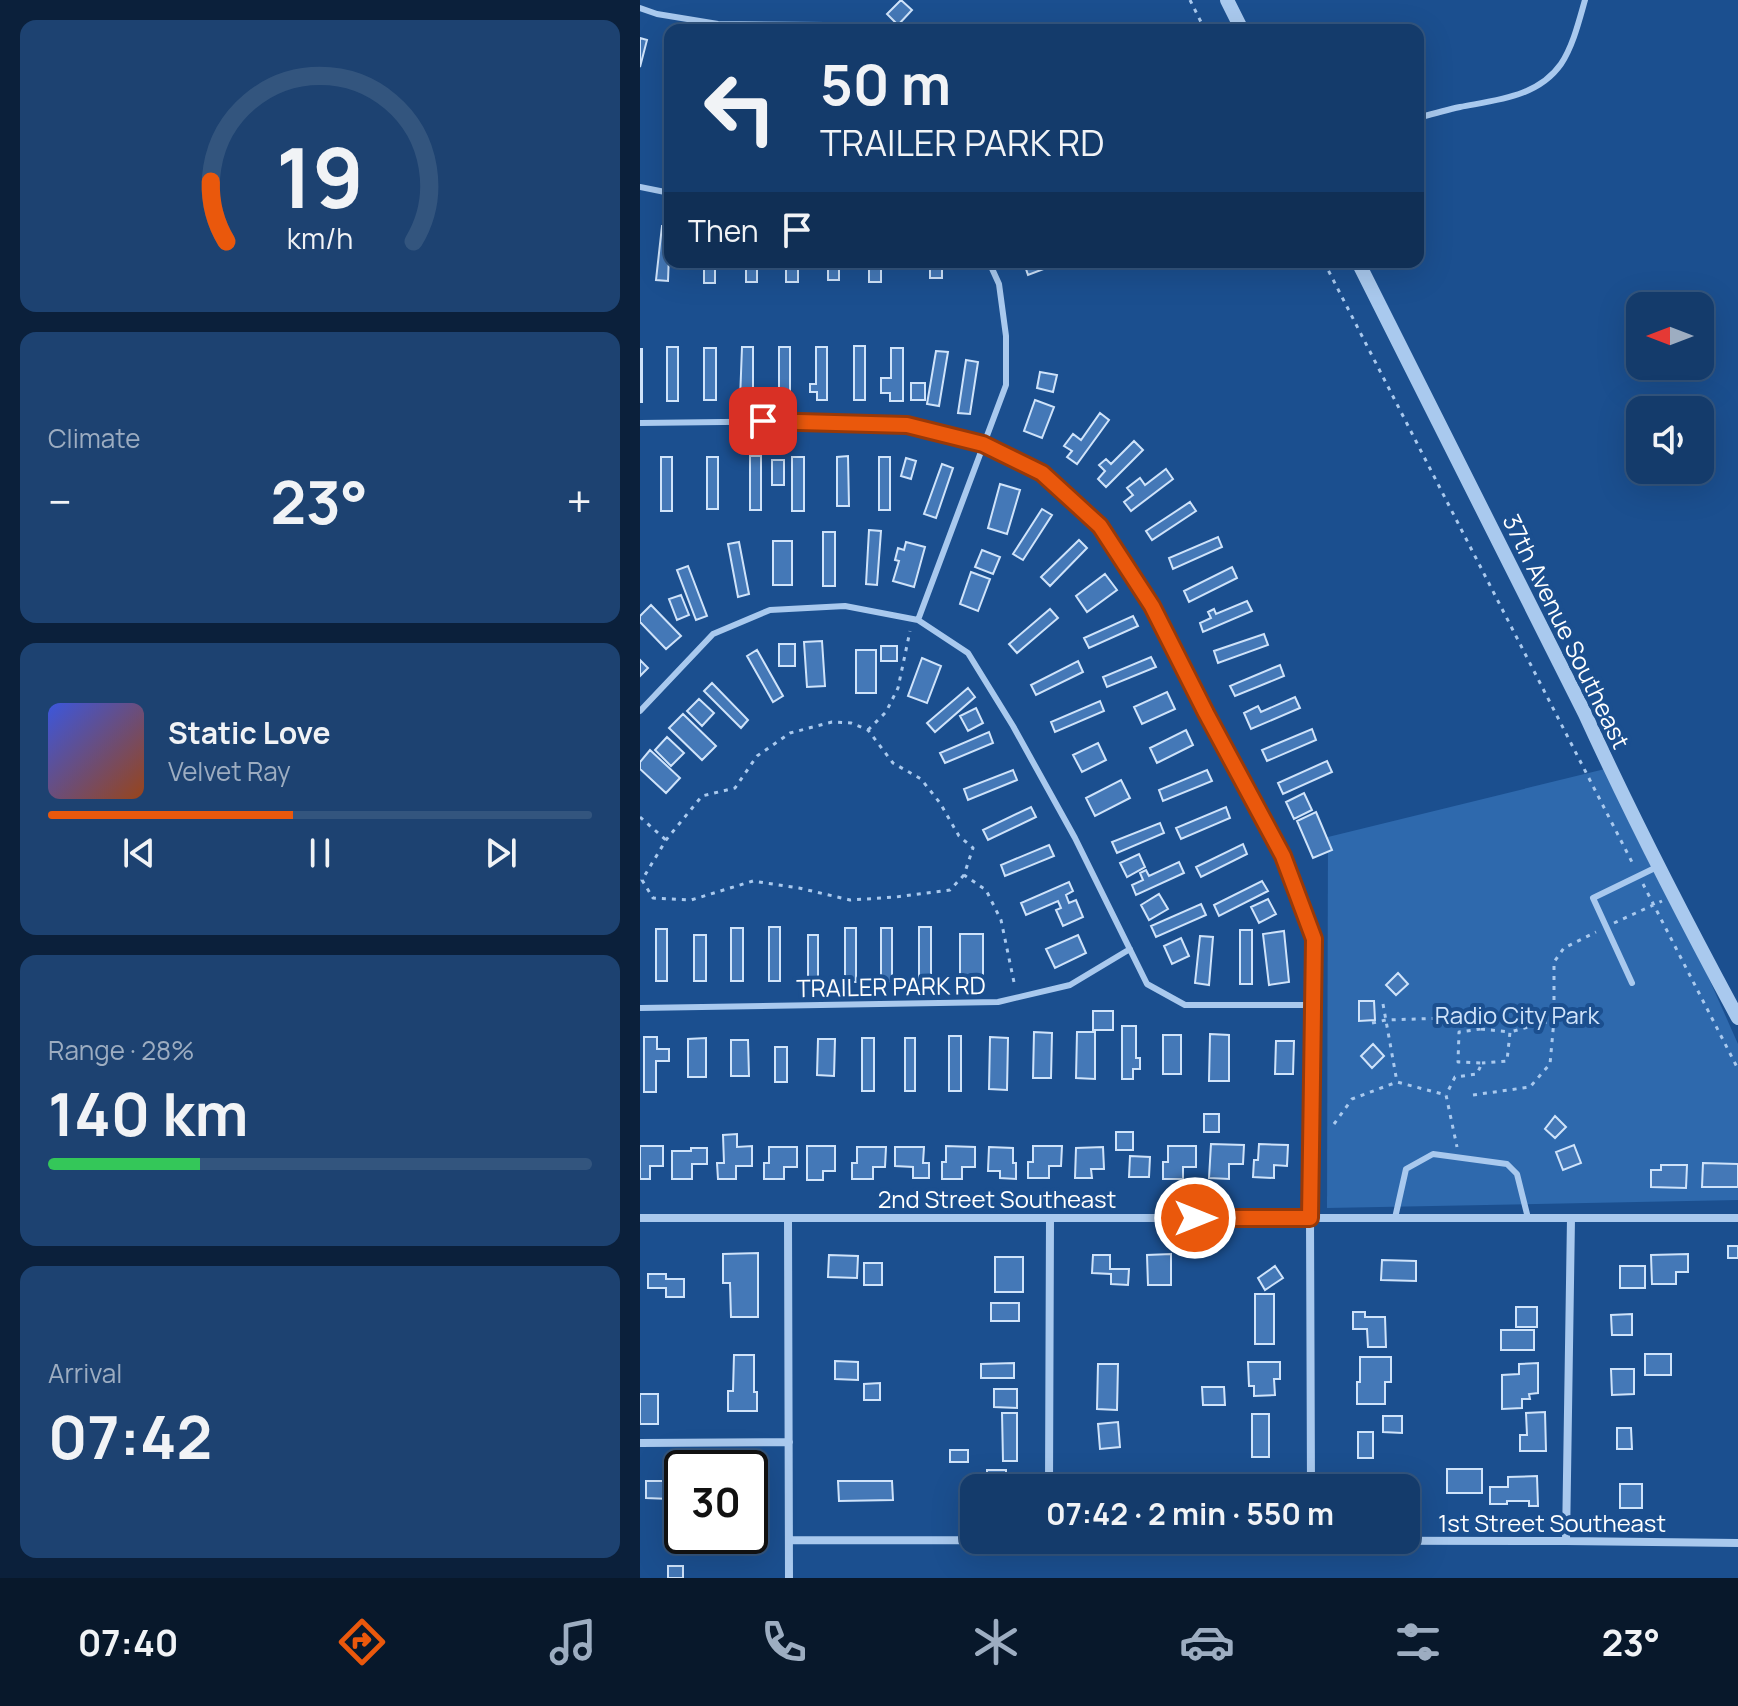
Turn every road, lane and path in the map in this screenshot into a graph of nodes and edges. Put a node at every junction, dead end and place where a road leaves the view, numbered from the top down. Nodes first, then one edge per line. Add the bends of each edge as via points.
1 (1190, 0) edge
2 (1227, 0) edge
3 (1585, 0) edge
4 (640, 8) edge
5 (718, 24) edge
6 (1202, 24) edge
7 (1239, 24) edge
8 (1424, 116) edge
9 (640, 187) edge
10 (664, 192) edge
11 (992, 268) edge
12 (1327, 268) edge
13 (1361, 268) edge
14 (640, 423) edge
15 (983, 444) junction
16 (918, 620) junction
17 (910, 631) dead end
18 (640, 711) edge
19 (868, 730) junction
20 (640, 817) edge
21 (666, 840) junction
22 (1659, 866) junction
23 (964, 875) junction
24 (1639, 876) junction
25 (1673, 896) junction
26 (1654, 905) junction
27 (1606, 927) junction
28 (1130, 949) junction
29 (1632, 983) dead end
30 (1016, 990) dead end
31 (1383, 1004) dead end
32 (1313, 1005) junction
33 (640, 1008) edge
34 (1738, 1018) edge
35 (1386, 1020) junction
36 (1554, 1020) junction
37 (1372, 1023) dead end
38 (1481, 1029) junction
39 (1510, 1032) junction
40 (1482, 1063) junction
41 (1738, 1069) edge
42 (1397, 1082) junction
43 (1446, 1095) junction
44 (1473, 1095) dead end
45 (1334, 1124) dead end
46 (1456, 1157) junction
47 (640, 1218) edge
48 (788, 1218) junction
49 (1050, 1218) junction
50 (1310, 1218) junction
51 (1395, 1218) junction
52 (1528, 1218) junction
53 (1571, 1218) junction
54 (1738, 1218) edge
55 (789, 1442) junction
56 (640, 1443) edge
57 (1049, 1474) edge
58 (1311, 1474) edge
59 (789, 1540) junction
60 (960, 1540) edge
61 (1420, 1541) edge
62 (1566, 1541) junction
63 (1738, 1543) edge
64 (789, 1578) edge

1 - 6 path
2 - 7 street
3 - 8 lane via 1561,64 1540,85 1506,99
4 - 5 lane
9 - 10 lane
11 - 15 lane via 1003,310 1006,385
12 - 24 path
13 - 22 street, 37th Avenue Southeast
14 - 15 lane via 907,425
15 - 16 lane
15 - 32 lane via 1042,473 1100,526 1152,606 1283,856 1314,939
16 - 18 lane via 845,606 770,610 713,634
16 - 28 lane via 968,653 1075,838
17 - 19 path via 898,688 886,712
19 - 21 path via 832,722 790,733 757,756 735,788 702,796
19 - 23 path via 893,763 921,779 973,848
20 - 21 path
21 - 23 path via 642,880 653,898 691,900 753,881 850,900 896,897 950,890
22 - 24 lane
22 - 25 street, 37th Avenue Southeast
23 - 30 path via 986,890 1001,920
24 - 26 path
24 - 27 lane via 1593,898
25 - 26 path
25 - 34 street, 37th Avenue Southeast
26 - 27 path
26 - 41 path
27 - 29 lane
27 - 36 path via 1564,948 1554,962
28 - 32 lane via 1147,984 1185,1005
28 - 33 lane, TRAILER PARK RD via 1070,985 998,1002
31 - 35 path
32 - 50 lane
35 - 37 path
35 - 38 path via 1479,1017
35 - 42 path
36 - 39 path
36 - 44 path via 1550,1064 1530,1087
38 - 39 path
38 - 40 path via 1459,1032 1458,1062
39 - 40 path via 1507,1061
40 - 43 path via 1477,1074 1455,1077
42 - 43 path
42 - 45 path via 1352,1099
43 - 46 path via 1458,1144
46 - 51 lane via 1433,1154 1406,1169
46 - 52 lane via 1507,1164 1517,1174
47 - 48 street, 2nd Street Southeast
48 - 49 street, 2nd Street Southeast
48 - 55 street
49 - 50 street, 2nd Street Southeast
49 - 57 street
50 - 51 street, 2nd Street Southeast
50 - 58 street
51 - 52 street, 2nd Street Southeast
52 - 53 street, 2nd Street Southeast
53 - 54 street, 2nd Street Southeast
53 - 62 street
55 - 56 street
55 - 59 street
59 - 60 street, 1st Street Southeast
59 - 64 street
61 - 62 street, 1st Street Southeast
62 - 63 street, 1st Street Southeast

